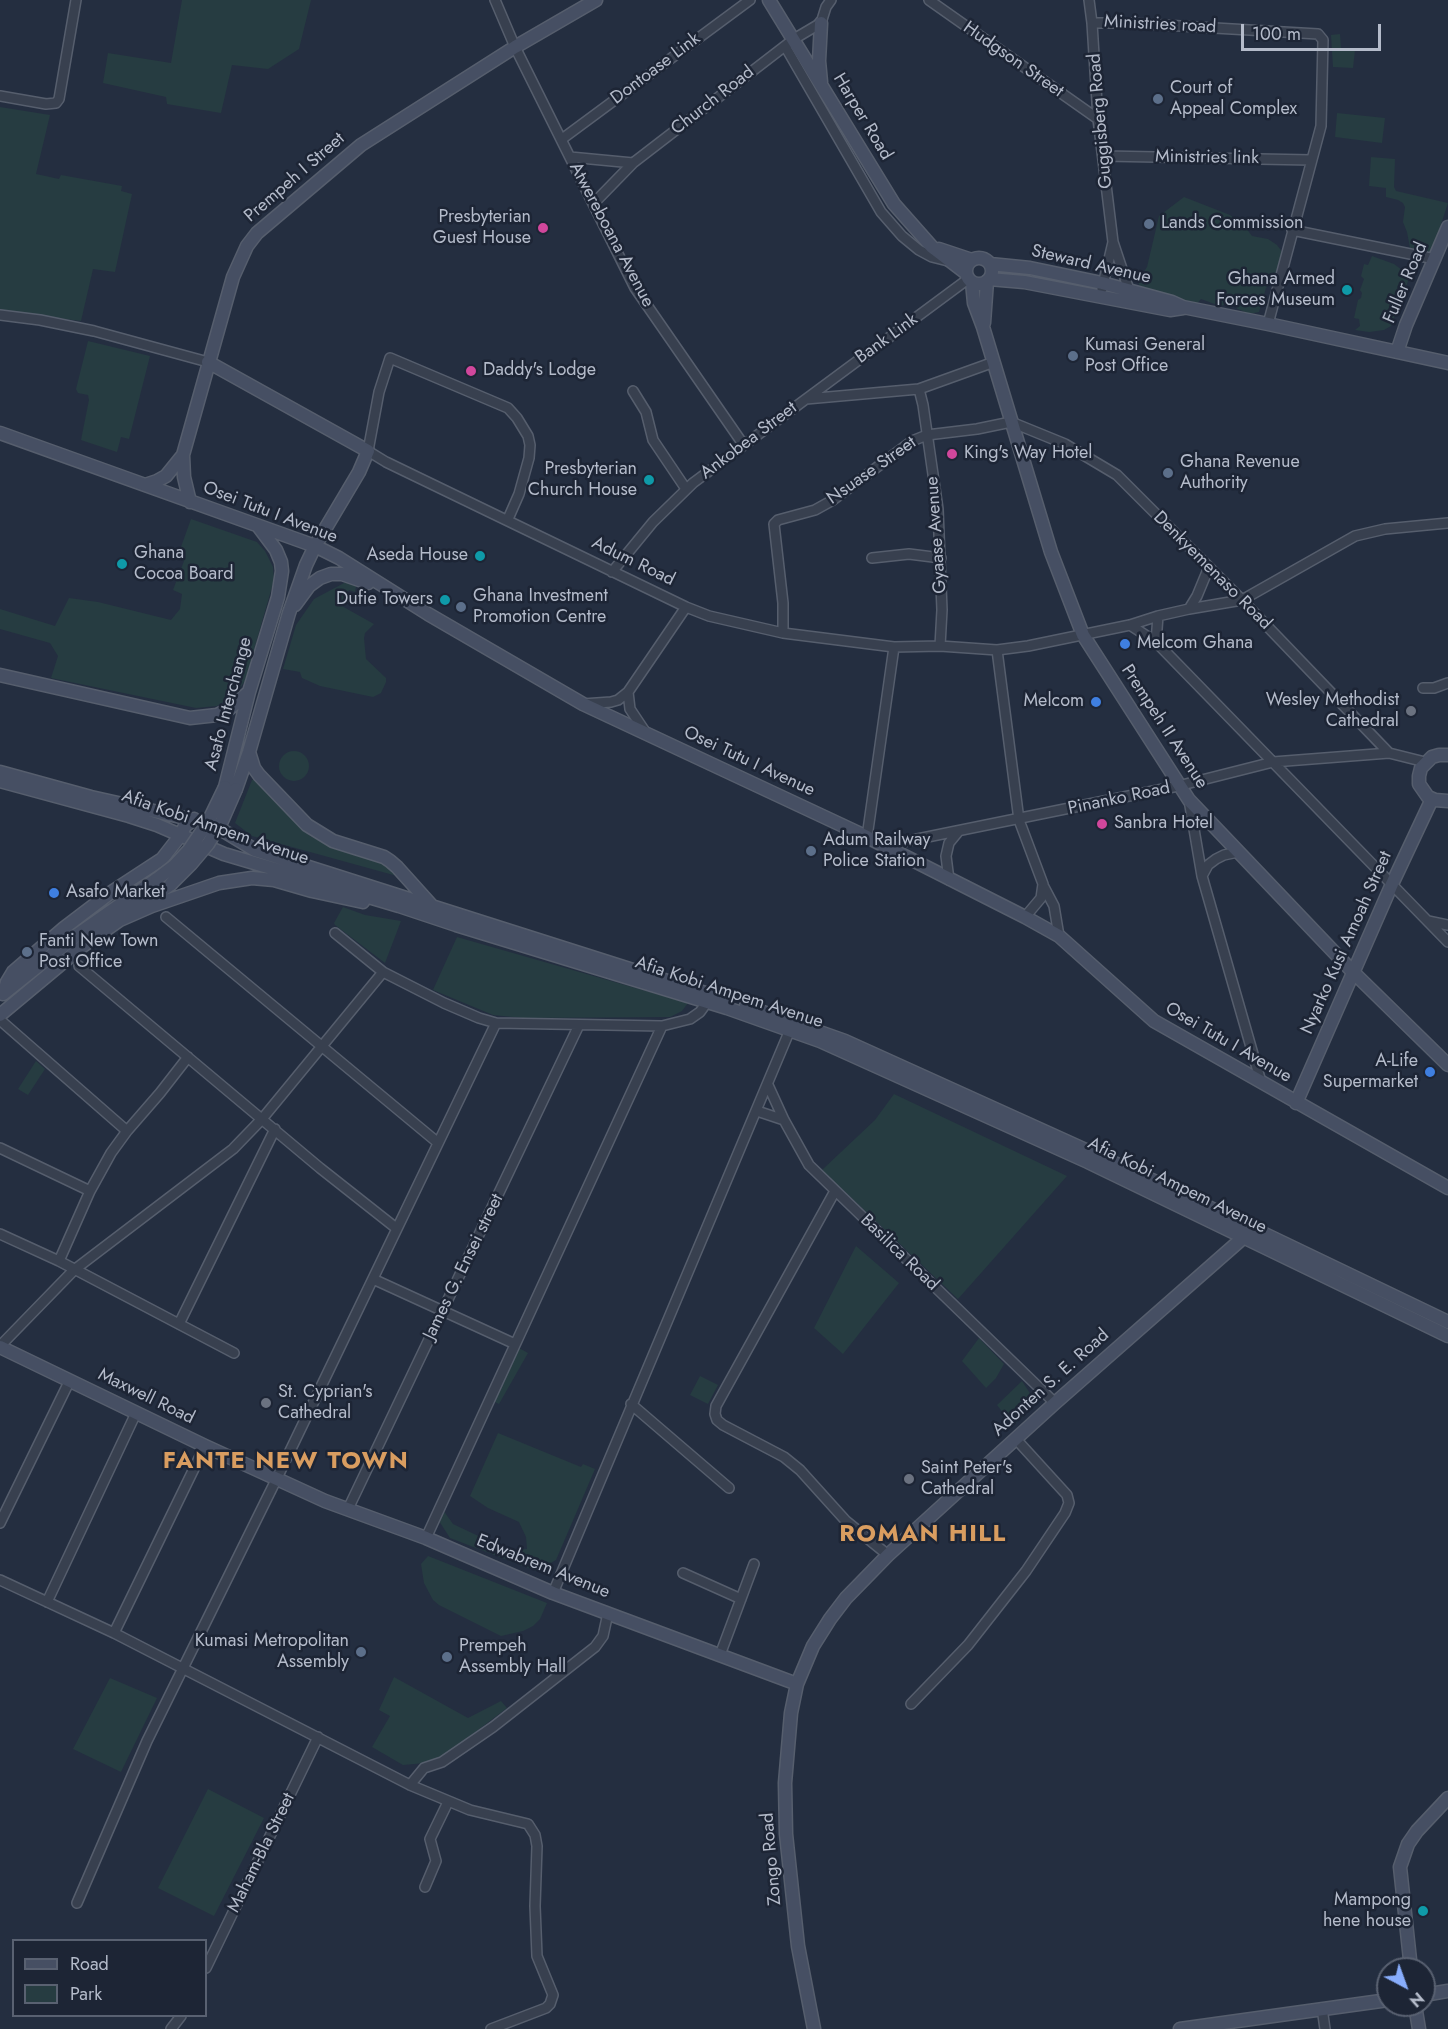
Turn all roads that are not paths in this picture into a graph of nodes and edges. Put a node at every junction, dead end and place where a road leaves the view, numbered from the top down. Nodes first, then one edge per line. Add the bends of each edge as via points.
1 (76, 0) edge
2 (495, 0) edge
3 (596, 0) edge
4 (750, 0) edge
5 (769, 0) edge
6 (831, 0) edge
7 (929, 0) edge
8 (1089, 0) edge
9 (1092, 22) junction
10 (821, 23) junction
11 (789, 43) junction
12 (515, 46) junction
13 (821, 84) junction
14 (0, 96) edge
15 (1098, 119) junction
16 (562, 139) junction
17 (1104, 156) junction
18 (570, 157) junction
19 (1311, 160) junction
20 (633, 163) junction
21 (594, 202) junction
22 (1448, 227) edge
23 (1292, 230) junction
24 (1113, 242) junction
25 (932, 247) junction
26 (1435, 259) junction
27 (972, 260) junction
28 (950, 261) junction
29 (990, 264) junction
30 (969, 278) junction
31 (988, 280) junction
32 (1102, 283) junction
33 (1101, 297) junction
34 (1130, 297) junction
35 (0, 315) edge
36 (1268, 324) junction
37 (983, 327) junction
38 (1397, 352) junction
39 (208, 362) junction
40 (994, 362) junction
41 (1448, 363) edge
42 (920, 389) junction
43 (633, 391) dead end
44 (806, 399) junction
45 (1011, 422) junction
46 (0, 433) edge
47 (927, 435) junction
48 (743, 444) junction
49 (368, 451) junction
50 (183, 455) junction
51 (145, 485) junction
52 (686, 489) junction
53 (190, 502) junction
54 (508, 519) junction
55 (1448, 523) edge
56 (257, 525) junction
57 (315, 546) junction
58 (872, 558) dead end
59 (941, 558) junction
60 (1209, 567) junction
61 (612, 572) junction
62 (394, 593) junction
63 (1242, 600) junction
64 (686, 607) junction
65 (1189, 609) junction
66 (289, 613) junction
67 (1158, 616) junction
68 (1130, 626) junction
69 (783, 633) junction
70 (1083, 635) junction
71 (1156, 642) junction
72 (940, 646) junction
73 (894, 647) junction
74 (998, 650) junction
75 (0, 675) edge
76 (1448, 683) edge
77 (1423, 688) dead end
78 (249, 692) junction
79 (628, 692) junction
80 (583, 704) junction
81 (646, 733) junction
82 (249, 752) junction
83 (1389, 753) junction
84 (1448, 755) edge
85 (1273, 762) junction
86 (1425, 762) junction
87 (0, 772) edge
88 (0, 781) edge
89 (1178, 786) junction
90 (1189, 800) junction
91 (1443, 802) edge
92 (194, 819) junction
93 (1019, 820) junction
94 (958, 832) junction
95 (180, 836) junction
96 (867, 837) junction
97 (883, 846) junction
98 (1238, 852) junction
99 (1202, 876) junction
100 (949, 880) junction
101 (1392, 884) junction
102 (1044, 887) junction
103 (399, 906) junction
104 (433, 907) junction
105 (1025, 916) junction
106 (165, 917) dead end
107 (120, 920) junction
108 (1428, 921) junction
109 (1448, 925) edge
110 (335, 933) dead end
111 (1059, 936) junction
112 (81, 940) junction
113 (1448, 942) edge
114 (79, 966) dead end
115 (383, 972) junction
116 (1353, 972) junction
117 (2, 995) edge
118 (710, 999) junction
119 (0, 1015) edge
120 (0, 1020) edge
121 (496, 1023) junction
122 (579, 1025) junction
123 (662, 1026) junction
124 (792, 1026) junction
125 (320, 1047) junction
126 (188, 1057) junction
127 (1448, 1065) edge
128 (1261, 1082) junction
129 (768, 1085) junction
130 (1296, 1103) junction
131 (757, 1111) junction
132 (262, 1119) junction
133 (784, 1120) junction
134 (275, 1130) junction
135 (127, 1131) junction
136 (437, 1142) junction
137 (0, 1148) edge
138 (1448, 1188) edge
139 (90, 1191) junction
140 (835, 1191) junction
141 (396, 1228) junction
142 (1248, 1232) junction
143 (0, 1234) edge
144 (58, 1261) junction
145 (74, 1270) junction
146 (373, 1279) junction
147 (443, 1311) junction
148 (1448, 1322) edge
149 (179, 1324) junction
150 (1448, 1336) edge
151 (515, 1344) junction
152 (0, 1346) edge
153 (234, 1353) dead end
154 (70, 1380) junction
155 (1055, 1403) junction
156 (631, 1404) junction
157 (136, 1413) junction
158 (1016, 1438) junction
159 (205, 1446) junction
160 (277, 1478) junction
161 (729, 1488) dead end
162 (348, 1509) junction
163 (0, 1523) edge
164 (426, 1538) junction
165 (888, 1555) junction
166 (754, 1564) dead end
167 (682, 1573) dead end
168 (0, 1580) edge
169 (553, 1593) junction
170 (741, 1599) junction
171 (47, 1602) junction
172 (608, 1613) junction
173 (114, 1633) junction
174 (720, 1655) junction
175 (183, 1669) junction
176 (797, 1684) junction
177 (911, 1704) dead end
178 (318, 1737) junction
179 (410, 1785) junction
180 (1448, 1798) edge
181 (448, 1802) junction
182 (425, 1887) dead end
183 (77, 1903) dead end
184 (1410, 1957) edge
185 (207, 1966) edge
186 (1376, 2001) edge
187 (1322, 2008) junction
188 (180, 2017) edge
189 (1243, 2024) edge
190 (171, 2029) edge
191 (491, 2029) edge
192 (814, 2029) edge
193 (1180, 2029) edge
194 (1324, 2029) edge

1 - 14 street via 56,103 46,105
2 - 12 street, Atwereboana Avenue
3 - 12 street, Prempeh I Street
4 - 16 street, Dontoase Link
5 - 11 street, Harper Road
6 - 10 street
7 - 15 street, Hudgson Street
8 - 9 street, Guggisberg Road
9 - 15 street, Guggisberg Road
9 - 19 street, Ministries road via 1318,34 1323,40 1321,126
10 - 11 street, Church Road
10 - 13 street
11 - 13 street, Harper Road
11 - 20 street, Church Road
11 - 28 street via 881,212 920,250
12 - 16 street, Atwereboana Avenue
12 - 39 street, Prempeh I Street via 361,145 257,233 239,262
13 - 25 street, Harper Road via 894,204
15 - 17 street, Guggisberg Road
16 - 18 street, Atwereboana Avenue
17 - 19 street, Ministries link
17 - 24 street, Guggisberg Road
18 - 20 street
18 - 21 street, Atwereboana Avenue
19 - 23 street
20 - 21 street, Church Road
21 - 48 street, Atwereboana Avenue via 644,303
22 - 26 street, Fuller Road
23 - 26 street
23 - 36 street
24 - 32 street, Guggisberg Road
24 - 34 street, Guggisberg Road
25 - 27 street
25 - 28 street, Harper Road
26 - 38 street, Fuller Road
27 - 29 street via 984,259
27 - 30 street via 966,267
28 - 30 street, Harper Road
29 - 31 street
29 - 32 street, Steward Avenue
30 - 31 street via 982,284
30 - 37 street, Prempeh II Avenue
30 - 44 street, Bank Link
31 - 33 street, Steward Avenue via 1024,282
31 - 37 street, Prempeh II Avenue
32 - 33 street, Guggisberg Road
32 - 34 street, Steward Avenue
33 - 34 street, Steward Avenue
34 - 36 street, Steward Avenue via 1172,302 1183,308
35 - 39 street via 94,332
36 - 38 street, Steward Avenue
37 - 40 street, Prempeh II Avenue
38 - 41 street, Steward Avenue
39 - 49 street, Adum Road
39 - 50 street, Prempeh I Street
40 - 42 street, Ankobea Street
40 - 45 street, Prempeh II Avenue
42 - 44 street, Ankobea Street
42 - 47 street, Gyaase Avenue
43 - 52 street via 646,412 653,440
44 - 48 street, Ankobea Street
45 - 47 street, Nsuase Street
45 - 60 street, Denkyemenaso Road via 1065,444 1117,475
45 - 70 street, Prempeh II Avenue via 1051,552
46 - 51 street, Osei Tutu I Avenue
47 - 59 street, Gyaase Avenue
47 - 69 street, Nsuase Street via 912,441 833,500 815,510 778,519 774,524
48 - 52 street, Ankobea Street
49 - 54 street, Adum Road
49 - 54 street via 390,358 508,408 521,423 530,445 519,494
49 - 57 street, Asafo Interchange
50 - 51 street via 166,476
50 - 53 street, Prempeh I Street
51 - 53 street, Osei Tutu I Avenue
52 - 61 street, Ankobea Street
53 - 56 street, Osei Tutu I Avenue
54 - 61 street, Adum Road
55 - 63 street, Adum Road via 1355,536
56 - 57 street, Osei Tutu I Avenue
56 - 78 street, Asafo Interchange via 276,550 282,571
57 - 62 street, Osei Tutu I Avenue
57 - 66 street, Asafo Interchange
58 - 59 street via 909,554
59 - 72 street, Gyaase Avenue
60 - 63 street, Denkyemenaso Road
60 - 65 street
61 - 64 street, Adum Road
62 - 66 street via 342,574 331,574 309,586
62 - 80 street, Osei Tutu I Avenue
63 - 65 street, Adum Road
63 - 83 street, Denkyemenaso Road
64 - 69 street, Adum Road
64 - 79 street
65 - 67 street, Adum Road
66 - 82 street, Asafo Interchange
67 - 68 street, Adum Road
67 - 71 street
68 - 70 street, Adum Road
68 - 71 street
69 - 73 street, Adum Road
70 - 74 street, Adum Road
70 - 89 street, Prempeh II Avenue
71 - 85 street
72 - 73 street, Adum Road
72 - 74 street, Adum Road
73 - 96 street
74 - 93 street
75 - 78 street via 190,718 229,710
76 - 77 street
78 - 112 street, Asafo Interchange, bridge via 231,770 219,802 189,850
79 - 80 street via 611,702
79 - 81 street via 630,708
80 - 81 street, Osei Tutu I Avenue
81 - 96 street, Osei Tutu I Avenue
82 - 104 street via 254,768 307,825 333,841 384,857
82 - 107 street, Asafo Interchange, bridge via 222,821 202,851 171,884
83 - 85 street, Pinanko Road
83 - 86 street, Pinanko Road
84 - 86 street
85 - 89 street, Pinanko Road
85 - 101 street
86 - 91 street via 1419,784 1423,791
87 - 92 street, Afia Kobi Ampem Avenue
88 - 95 street, Afia Kobi Ampem Avenue via 129,816
89 - 90 street, Prempeh II Avenue
89 - 93 street, Pinanko Road
90 - 98 street, Prempeh II Avenue
90 - 99 street
91 - 101 street, Nyarko Kusi Amoah Street
92 - 95 street
92 - 104 street, Afia Kobi Ampem Avenue via 212,824 255,850
93 - 94 street, Pinanko Road
93 - 102 street
94 - 97 street, Pinanko Road
94 - 100 street via 949,843 946,856
95 - 103 street, Afia Kobi Ampem Avenue via 224,854
95 - 117 street via 162,859 82,914 13,972
96 - 97 street, Osei Tutu I Avenue
97 - 100 street, Osei Tutu I Avenue
98 - 99 street via 1216,859
98 - 116 street, Prempeh II Avenue
99 - 128 street
100 - 105 street, Osei Tutu I Avenue
101 - 108 street
101 - 116 street, Nyarko Kusi Amoah Street
102 - 105 street via 1041,898
102 - 111 street via 1054,906
103 - 107 street via 355,901 252,878 219,883
103 - 118 street, Afia Kobi Ampem Avenue
104 - 118 street, Afia Kobi Ampem Avenue
105 - 111 street, Osei Tutu I Avenue
106 - 125 street
107 - 112 street
108 - 109 street
108 - 113 street
110 - 115 street
111 - 128 street, Osei Tutu I Avenue via 1154,1022
112 - 117 street
112 - 119 street
114 - 126 street
115 - 121 street via 444,1003
115 - 125 street
116 - 127 street, Prempeh II Avenue
116 - 130 street, Nyarko Kusi Amoah Street
118 - 123 street via 690,1019
118 - 124 street, Afia Kobi Ampem Avenue via 748,1015
120 - 135 street
121 - 122 street
121 - 136 street
122 - 123 street
122 - 147 street, James G. Ensei street
123 - 151 street
124 - 129 street
124 - 142 street, Afia Kobi Ampem Avenue
125 - 132 street
125 - 136 street
126 - 132 street
126 - 135 street
128 - 130 street, Osei Tutu I Avenue
129 - 131 street
129 - 133 street, Basilica Road
130 - 138 street, Osei Tutu I Avenue
131 - 133 street
131 - 156 street
132 - 134 street
132 - 145 street via 233,1149
133 - 140 street, Basilica Road via 802,1156
134 - 141 street
134 - 149 street
135 - 139 street
136 - 141 street
137 - 139 street
139 - 144 street
140 - 155 street, Basilica Road
140 - 165 street via 721,1396 715,1414 723,1425 784,1457 800,1470 846,1521
141 - 146 street
142 - 148 street, Afia Kobi Ampem Avenue
142 - 150 street, Afia Kobi Ampem Avenue
142 - 155 street, Adonten S. E. Road
143 - 144 street
144 - 145 street
145 - 149 street
145 - 152 street
146 - 147 street
146 - 160 street
147 - 151 street
147 - 162 street, James G. Ensei street
149 - 153 street
151 - 164 street
152 - 154 street, Maxwell Road
154 - 157 street, Maxwell Road
154 - 163 street
155 - 158 street, Adonten S. E. Road
156 - 161 street
156 - 169 street
157 - 159 street, Maxwell Road
157 - 171 street
158 - 165 street, Adonten S. E. Road
158 - 177 street via 1067,1495 1065,1513 968,1645
159 - 160 street, Maxwell Road
159 - 173 street
160 - 162 street, Edwabrem Avenue
160 - 175 street
162 - 164 street, Edwabrem Avenue
164 - 169 street, Edwabrem Avenue
165 - 176 street, Adonten S. E. Road via 830,1619
166 - 170 street
167 - 170 street
168 - 171 street
169 - 172 street, Edwabrem Avenue
170 - 174 street
171 - 173 street
172 - 174 street, Edwabrem Avenue
172 - 179 street via 603,1636 595,1647 493,1727 442,1762 424,1768
173 - 175 street
174 - 176 street, Edwabrem Avenue
175 - 178 street
175 - 183 street via 147,1741
176 - 192 street, Zongo Road via 784,1783 786,1834 798,1946
178 - 179 street
178 - 185 street, Maham-Bla Street
179 - 181 street
180 - 184 street via 1417,1831 1400,1867
181 - 182 street via 430,1839 436,1861
181 - 191 street via 528,1824 535,1835 537,1956 553,1995 546,2008
186 - 187 street
187 - 189 street
187 - 194 street
188 - 190 street
189 - 193 street

